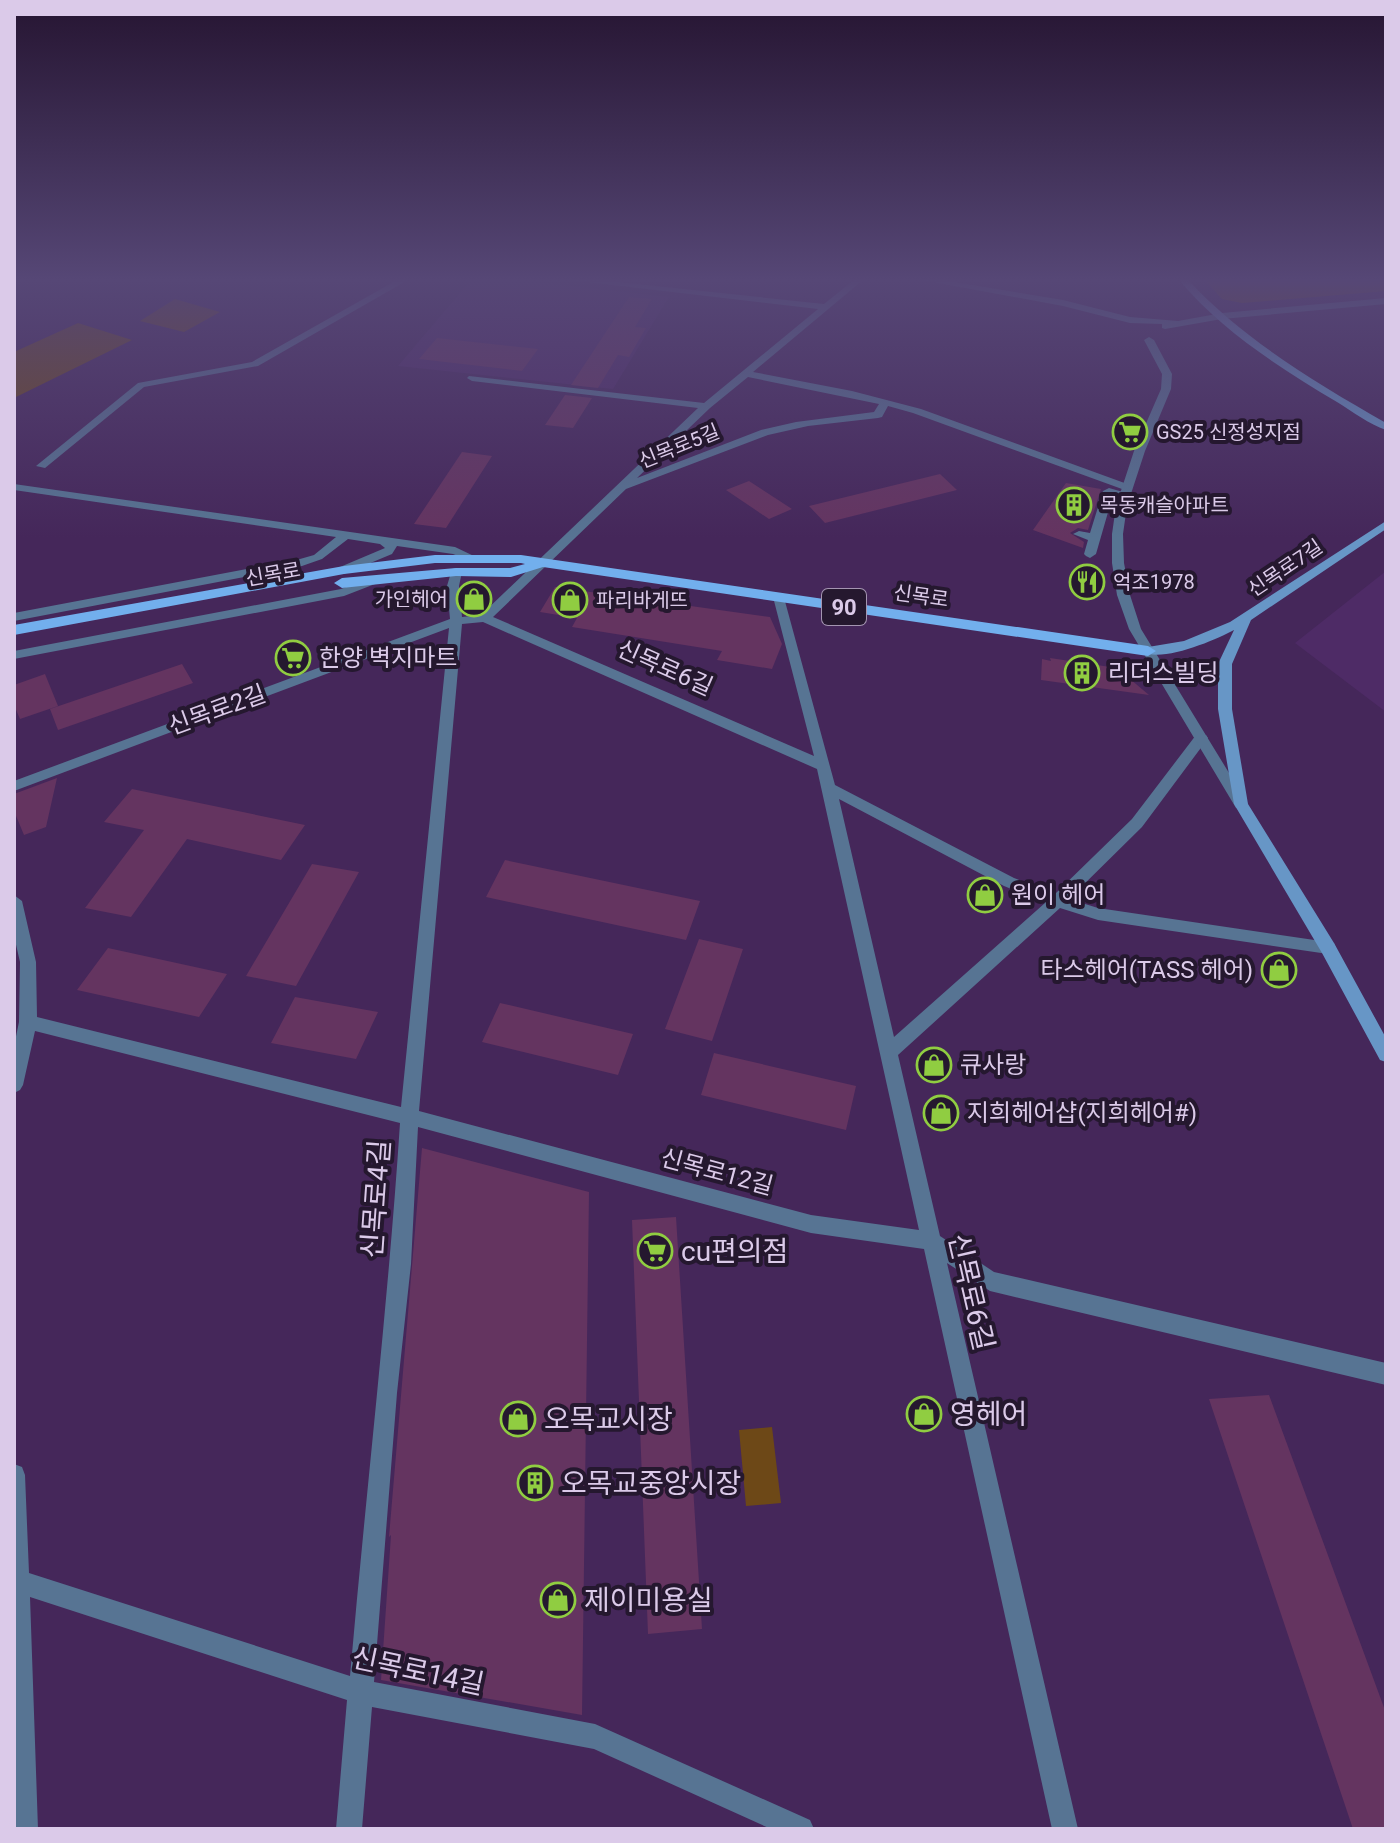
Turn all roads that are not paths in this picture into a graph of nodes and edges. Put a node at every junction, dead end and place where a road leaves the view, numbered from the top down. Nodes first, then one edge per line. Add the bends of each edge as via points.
1 (244, 366) edge
2 (753, 366) edge
3 (1163, 366) edge
4 (1286, 366) edge
5 (744, 373) junction
6 (472, 378) dead end
7 (885, 402) junction
8 (706, 406) junction
9 (1386, 427) edge
10 (41, 466) dead end
11 (14, 487) edge
12 (620, 488) junction
13 (1125, 490) junction
14 (1386, 524) edge
15 (1079, 534) dead end
16 (346, 535) junction
17 (1095, 538) junction
18 (384, 541) junction
19 (1090, 554) dead end
20 (470, 557) junction
21 (540, 564) junction
22 (344, 570) junction
23 (456, 572) junction
24 (371, 581) junction
25 (779, 597) junction
26 (14, 617) edge
27 (485, 618) junction
28 (1246, 618) junction
29 (456, 621) junction
30 (14, 630) edge
31 (14, 641) edge
32 (1148, 651) junction
33 (14, 655) edge
34 (1201, 738) junction
35 (823, 766) junction
36 (14, 786) edge
37 (829, 788) junction
38 (1241, 804) junction
39 (14, 901) edge
40 (1057, 901) junction
41 (1328, 948) junction
42 (28, 1022) junction
43 (1384, 1046) edge
44 (889, 1053) junction
45 (14, 1085) edge
46 (409, 1117) junction
47 (931, 1241) junction
48 (1386, 1374) edge
49 (14, 1475) edge
50 (17, 1581) junction
51 (361, 1692) junction
52 (25, 1829) edge
53 (349, 1829) edge
54 (801, 1829) edge
55 (1065, 1829) edge

1 - 10 street via 141,385
2 - 5 street, 신목로5길
3 - 13 street via 1166,389
4 - 9 main road
5 - 7 street
5 - 8 street, 신목로5길
6 - 8 street, 신목로5길
7 - 12 street, 신목로5길 via 878,415 783,428
7 - 13 street
8 - 12 street, 신목로5길
11 - 16 street, 신목로
12 - 21 street, 신목로5길
13 - 17 street via 1109,491
13 - 32 street via 1116,558 1126,608
14 - 28 main road, 신목로7길
15 - 17 street
16 - 18 street, 신목로
16 - 26 street via 302,562
17 - 19 street
18 - 20 street, 신목로
18 - 22 street via 392,547 388,552
20 - 21 main road, 신목로 / 90
20 - 22 main road, 신목로 / 90
21 - 23 main road, 신목로 / 90 via 511,573
21 - 25 main road, 신목로 / 90
21 - 27 street
22 - 30 main road, 신목로 / 90
23 - 24 main road, 신목로 / 90
23 - 29 street, 신목로4길
24 - 31 main road, 신목로 / 90
24 - 33 street via 344,592
25 - 32 main road, 신목로 / 90
25 - 35 street, 신목로6길
27 - 29 street, 신목로2길
27 - 35 street, 신목로6길
28 - 32 main road via 1197,644
28 - 38 main road, 신목로7길 via 1225,664 1225,709
29 - 36 street, 신목로2길
29 - 46 street, 신목로4길
32 - 34 street
34 - 38 street
34 - 40 street via 1137,823
35 - 37 street, 신목로6길
37 - 40 street via 1009,882
37 - 44 street, 신목로6길
38 - 41 main road
39 - 42 street via 28,962
40 - 41 street via 1098,914
40 - 44 street
41 - 43 main road
42 - 45 street
42 - 46 street, 신목로12길
44 - 47 street, 신목로6길
46 - 47 street, 신목로12길 via 811,1224
46 - 51 street, 신목로4길 via 401,1264
47 - 48 street, 신목로12길 via 990,1281
47 - 55 street, 신목로6길
49 - 50 street
50 - 51 street, 신목로14길
50 - 52 street
51 - 53 street, 신목로4길
51 - 54 street, 신목로14길 via 595,1737

